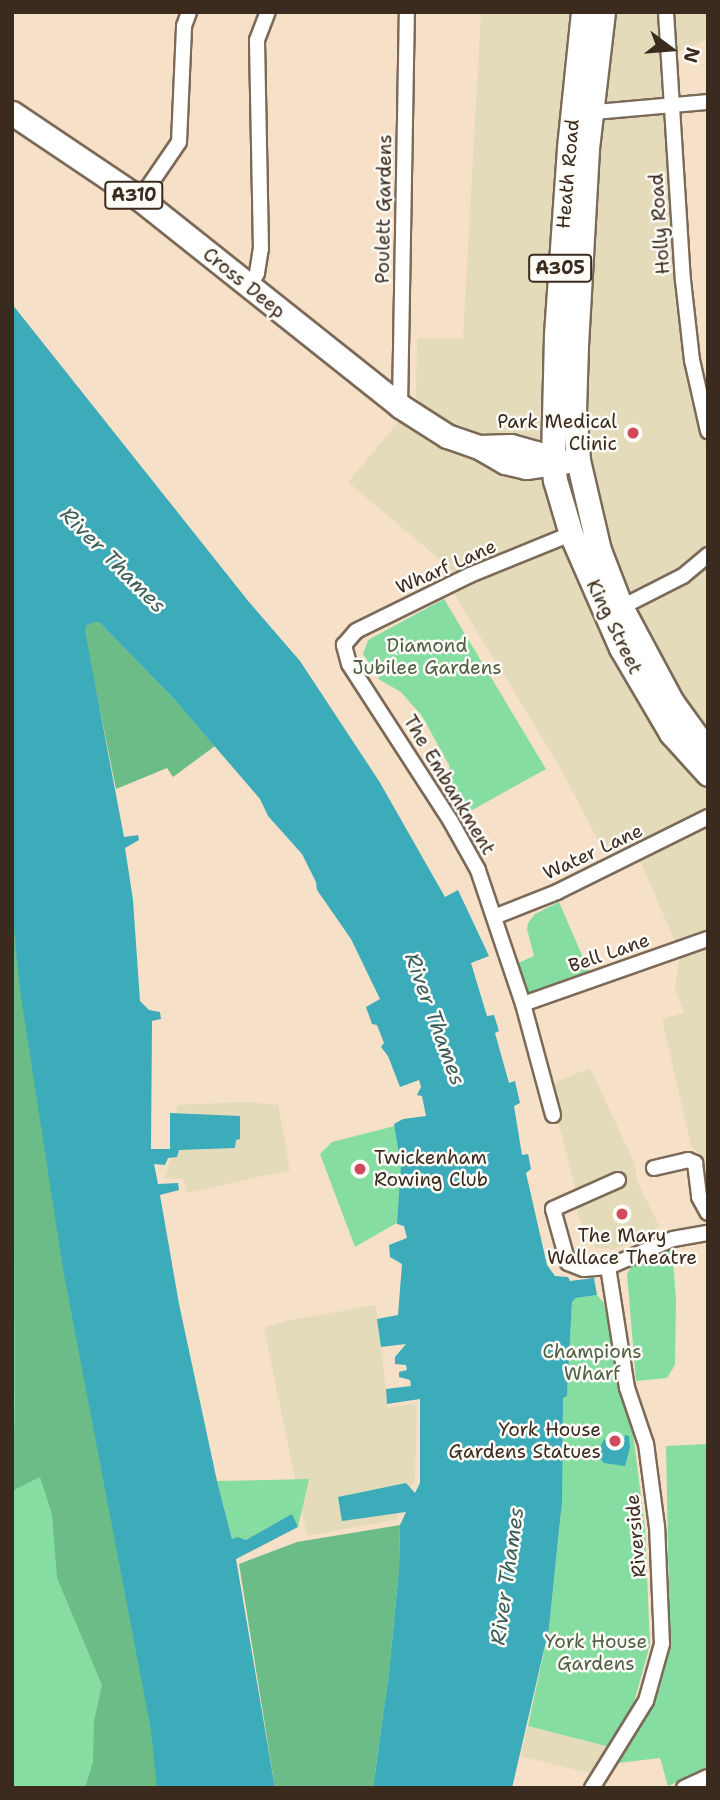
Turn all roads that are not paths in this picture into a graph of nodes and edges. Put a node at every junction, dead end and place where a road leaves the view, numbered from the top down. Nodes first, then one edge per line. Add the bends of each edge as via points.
1 (189, 12) edge
2 (268, 12) edge
3 (407, 12) edge
4 (583, 12) edge
5 (603, 12) edge
6 (666, 12) edge
7 (708, 102) edge
8 (673, 106) junction
9 (581, 112) junction
10 (12, 113) edge
11 (140, 199) junction
12 (249, 287) junction
13 (400, 406) junction
14 (708, 431) edge
15 (578, 460) junction
16 (553, 462) junction
17 (571, 534) junction
18 (708, 555) edge
19 (613, 612) junction
20 (344, 645) joint
21 (708, 752) edge
22 (708, 774) edge
23 (708, 817) edge
24 (494, 917) junction
25 (708, 939) edge
26 (523, 1004) junction
27 (553, 1115) dead end
28 (654, 1168) dead end
29 (618, 1180) dead end
30 (708, 1213) edge
31 (708, 1233) edge
32 (608, 1267) junction
33 (708, 1777) edge
34 (592, 1788) edge
35 (684, 1788) edge

1 - 11 street via 184,26 179,142
2 - 12 street via 257,40 261,249
3 - 13 street, Poulett Gardens
4 - 9 main road, Heath Road / A305
5 - 9 main road, Heath Road / A305
6 - 8 street, Holly Road
7 - 8 street
8 - 9 street
8 - 14 street, Holly Road via 683,280 692,360
9 - 15 main road, Heath Road / A305 via 574,410
9 - 16 main road, Heath Road / A305 via 556,336
10 - 11 main road, Cross Deep / A310
11 - 12 main road, Cross Deep / A310
12 - 13 main road, Cross Deep / A310
13 - 16 main road, Cross Deep / A310 via 447,436 478,447 515,447
15 - 16 main road, Cross Deep / A310
15 - 19 main road, King Street / A305
16 - 17 main road, King Street / A305
17 - 19 main road, King Street / A305
17 - 20 street, Wharf Lane via 470,575 356,631
18 - 19 street via 683,576
19 - 21 main road, King Street / A305
19 - 22 main road, King Street / A305 via 671,733
20 - 24 street, The Embankment via 349,664 478,870
23 - 24 street, Water Lane via 557,892
24 - 26 street, The Embankment
25 - 26 street, Bell Lane
26 - 27 street, The Embankment
28 - 30 street via 688,1160 695,1163 699,1197
29 - 32 street via 552,1209 568,1263 584,1269
31 - 32 street via 673,1240
32 - 34 street, Riverside via 627,1388 646,1444 657,1527 662,1644 646,1701
33 - 35 street

